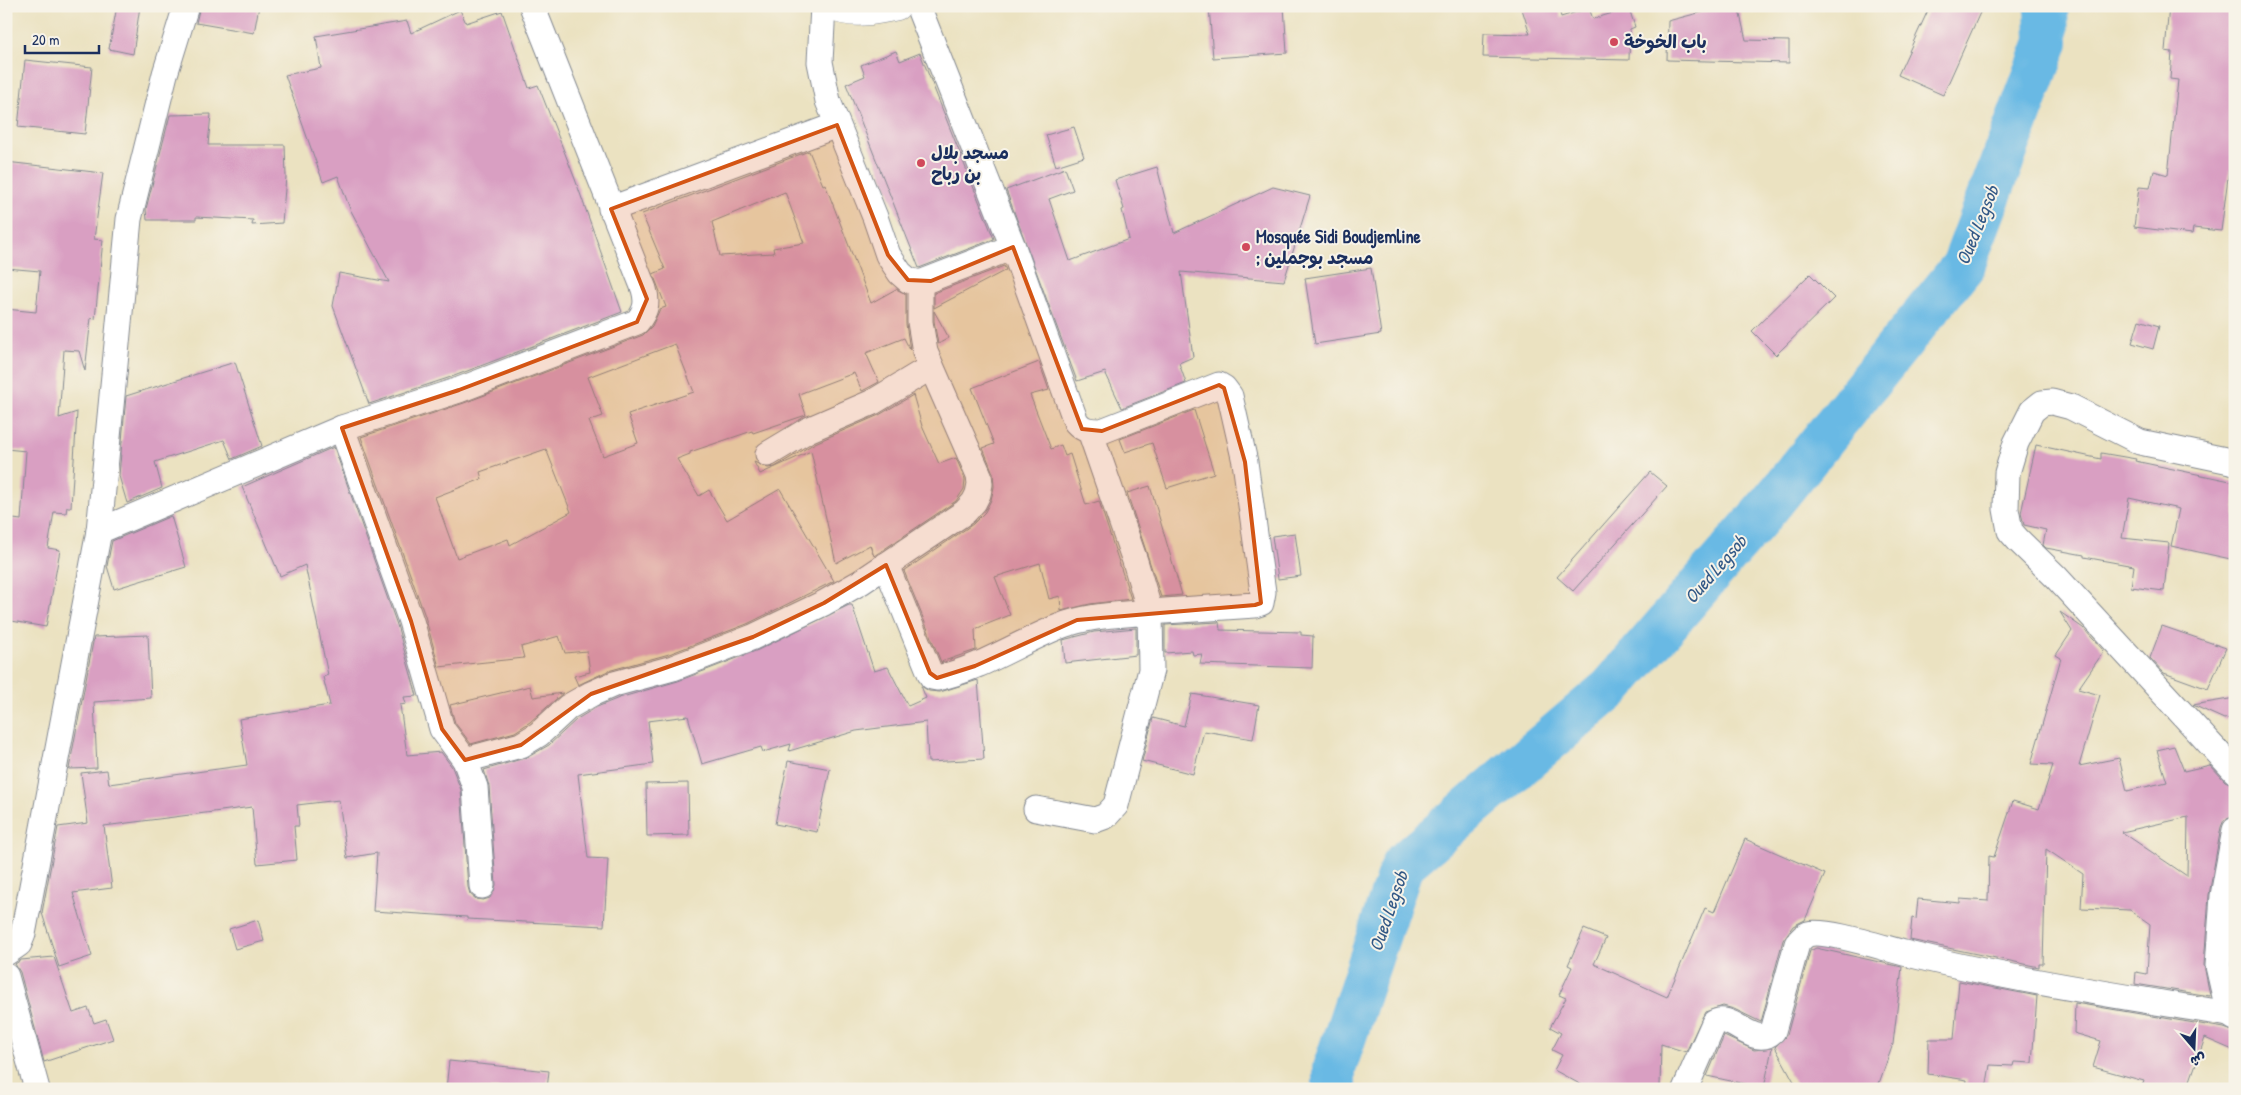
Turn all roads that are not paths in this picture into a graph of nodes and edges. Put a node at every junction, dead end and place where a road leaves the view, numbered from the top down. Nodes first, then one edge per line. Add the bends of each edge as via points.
1 (186, 6) edge
2 (532, 6) edge
3 (822, 6) edge
4 (831, 6) edge
5 (897, 6) edge
6 (918, 6) edge
7 (837, 126) junction
8 (611, 209) junction
9 (1013, 247) junction
10 (920, 283) junction
11 (931, 367) junction
12 (342, 428) junction
13 (1090, 432) junction
14 (768, 454) dead end
15 (2235, 462) edge
16 (99, 531) junction
17 (886, 565) junction
18 (1150, 612) junction
19 (466, 760) junction
20 (2235, 771) edge
21 (1036, 808) dead end
22 (2235, 830) edge
23 (482, 886) dead end
24 (6, 953) edge
25 (6, 976) edge
26 (2232, 1016) edge
27 (37, 1089) edge
28 (1685, 1089) edge

1 - 16 street via 129,218
2 - 8 street
3 - 7 street via 820,62
4 - 5 main road via 842,11 872,11
6 - 9 street
7 - 8 street
7 - 10 street via 876,217 888,255 900,273 908,280
8 - 12 street via 646,294 646,306 637,322 459,390
9 - 10 street
9 - 13 street via 1076,422
10 - 11 street via 922,336
11 - 14 street via 873,402 808,430
11 - 17 street via 956,418 980,484 974,502 965,512
12 - 16 street
12 - 19 street via 411,621 442,729
13 - 18 street
13 - 18 street via 1218,385 1230,396 1245,462 1263,598 1255,605
15 - 20 street via 2140,442 2072,407 2042,403 2032,411 2016,443 2007,473 2006,509 2010,531
16 - 24 street via 23,934 19,944
17 - 18 street via 930,673 937,678 975,666 1078,620
17 - 19 street via 824,603 753,637 673,668 614,684 591,694 568,707 539,734 521,745
18 - 21 street via 1151,670 1116,805 1106,816 1096,820
19 - 23 street via 475,787
22 - 26 street via 2223,896 2218,966
25 - 27 street
26 - 28 street via 1926,959 1831,935 1810,934 1797,944 1773,1030 1764,1036 1752,1035 1724,1021 1714,1023

